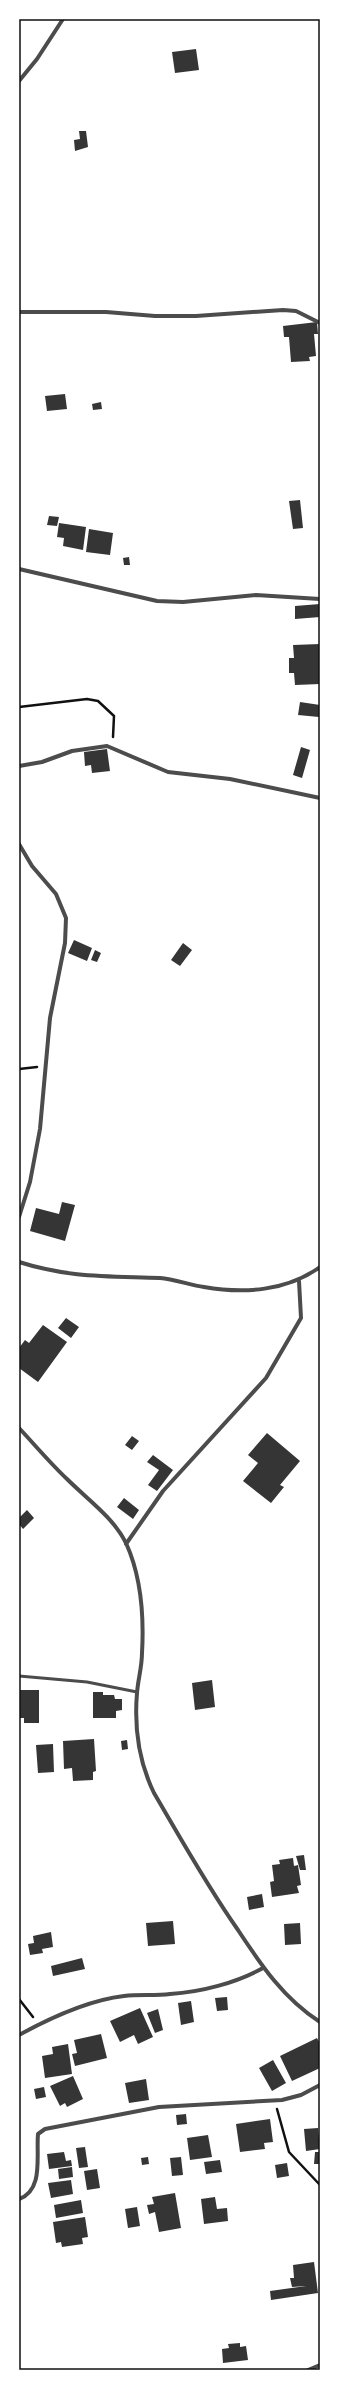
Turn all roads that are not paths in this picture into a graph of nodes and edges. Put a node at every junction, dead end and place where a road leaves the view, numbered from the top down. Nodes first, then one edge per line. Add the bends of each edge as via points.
1 (64, 19) edge
2 (19, 81) edge
3 (19, 312) edge
4 (320, 323) edge
5 (19, 569) edge
6 (320, 599) edge
7 (19, 766) edge
8 (320, 798) edge
9 (19, 844) edge
10 (19, 1217) edge
11 (19, 1262) edge
12 (320, 1267) edge
13 (299, 1281) junction
14 (19, 1428) edge
15 (126, 1544) junction
16 (19, 1676) edge
17 (137, 1692) junction
18 (263, 1968) junction
19 (320, 2022) edge
20 (19, 2035) edge
21 (320, 2085) edge
22 (19, 2199) edge
23 (320, 2365) edge
24 (308, 2370) edge

1 - 2 street
3 - 4 street via 196,316 283,310 296,311
5 - 6 street via 157,601 183,602 256,595
7 - 8 street via 42,762 72,750 107,746 168,772 230,779
9 - 10 street via 32,866 56,894 66,918 65,943 50,1018 40,1129 30,1182
11 - 13 street via 60,1273 98,1278 162,1278 206,1288 268,1288
12 - 13 street
13 - 15 street via 301,1318 266,1378 163,1491
14 - 15 street via 67,1479 96,1505 119,1531
15 - 17 street via 140,1595 142,1654
16 - 17 lane via 87,1682
17 - 18 street via 137,1743 147,1778 215,1897
18 - 19 street via 304,2012
18 - 20 street via 251,1975 203,1989 97,2001
21 - 22 street via 301,2095 274,2101 159,2108 45,2129 38,2134 34,2186 30,2194
23 - 24 street

